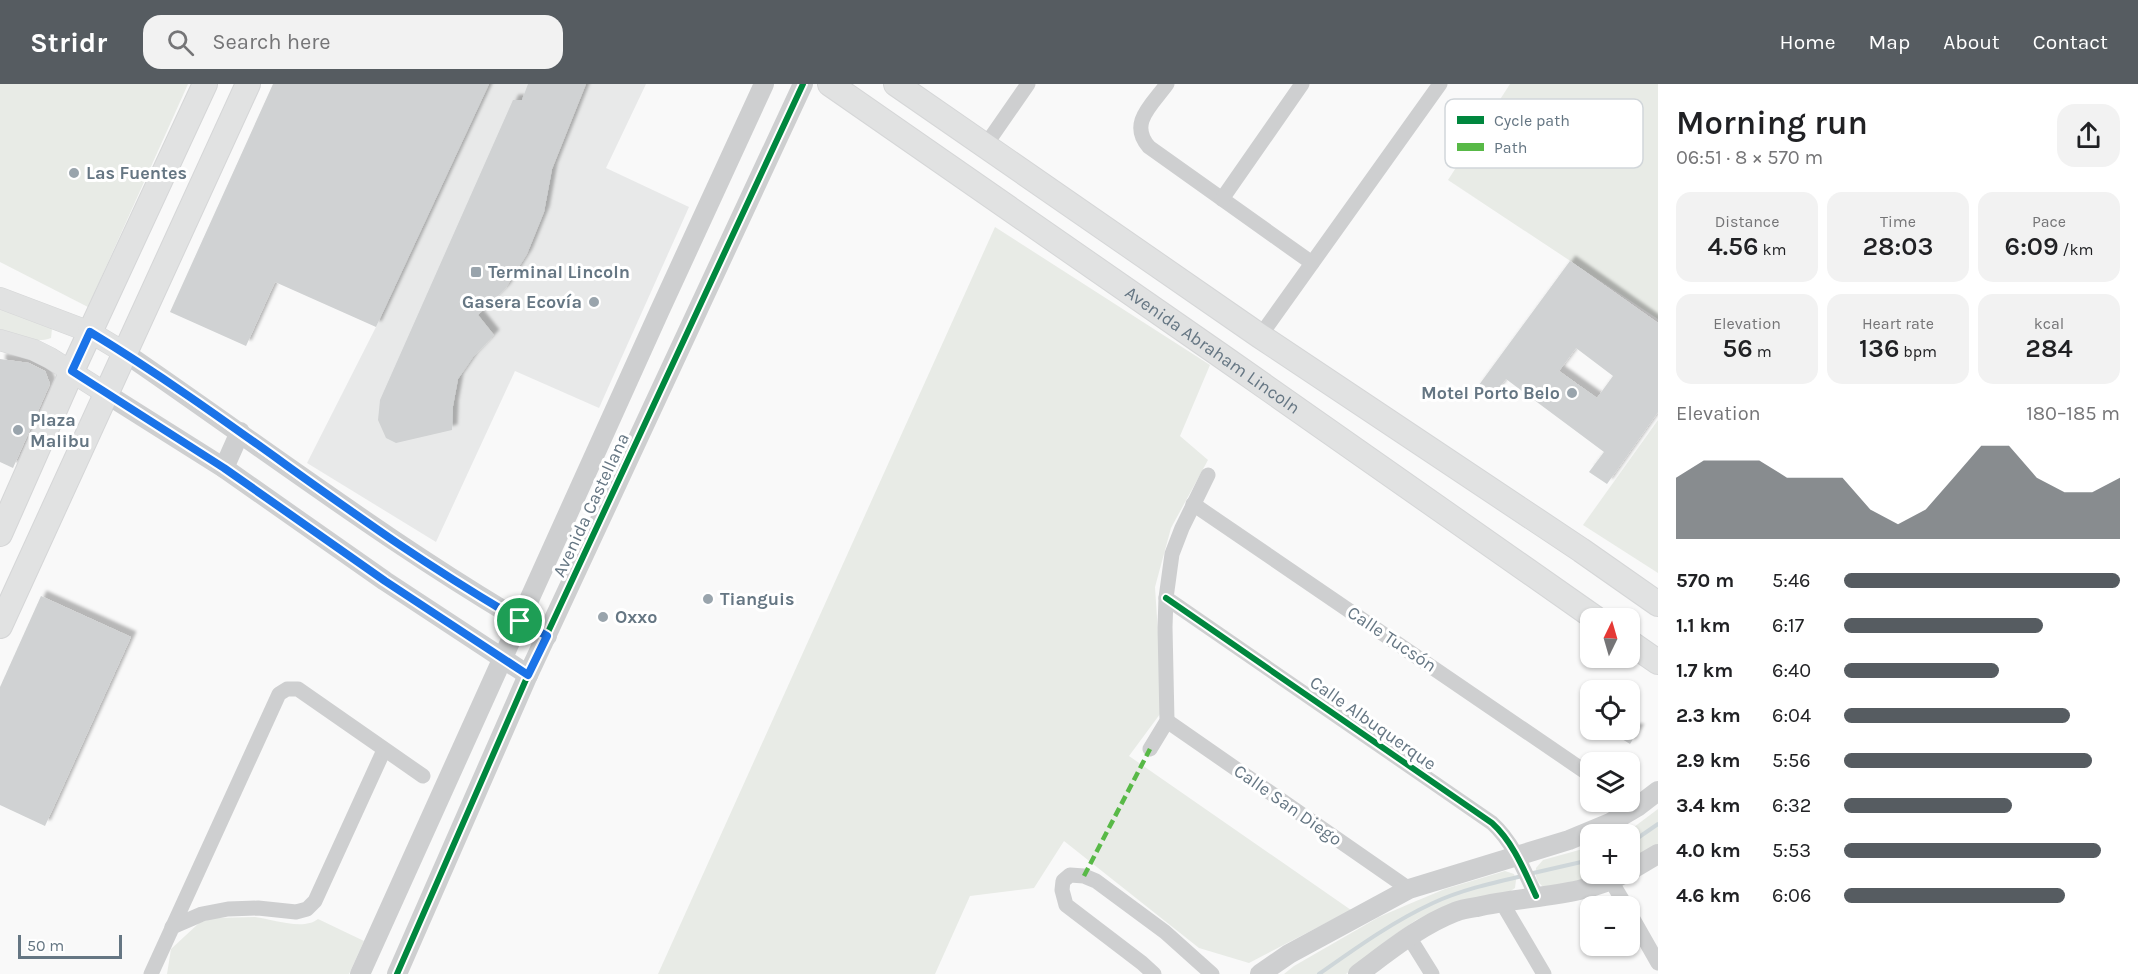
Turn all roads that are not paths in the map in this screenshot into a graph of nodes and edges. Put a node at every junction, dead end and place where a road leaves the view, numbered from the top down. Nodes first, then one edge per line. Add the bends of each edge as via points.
1 (205, 84) edge
2 (248, 84) edge
3 (764, 84) edge
4 (803, 84) edge
5 (896, 84) edge
6 (1028, 84) edge
7 (1167, 84) edge
8 (1302, 84) edge
9 (1440, 84) edge
10 (840, 87) edge
11 (177, 144) junction
12 (985, 146) junction
13 (1222, 199) junction
14 (170, 255) junction
15 (1312, 263) junction
16 (0, 298) edge
17 (90, 332) junction
18 (1260, 336) junction
19 (0, 340) edge
20 (125, 354) junction
21 (72, 371) junction
22 (105, 393) junction
23 (240, 432) junction
24 (224, 468) junction
25 (1208, 475) dead end
26 (1193, 504) junction
27 (0, 534) edge
28 (1166, 598) junction
29 (1658, 604) edge
30 (1581, 608) edge
31 (520, 621) junction
32 (0, 626) edge
33 (547, 636) junction
34 (1640, 650) edge
35 (503, 657) junction
36 (1658, 662) edge
37 (528, 675) junction
38 (1167, 721) junction
39 (1150, 749) dead end
40 (384, 750) junction
41 (1580, 768) edge
42 (423, 776) dead end
43 (1658, 791) edge
44 (1640, 800) edge
45 (437, 805) junction
46 (1623, 812) edge
47 (466, 818) junction
48 (1658, 854) edge
49 (1516, 855) junction
50 (1640, 865) edge
51 (1599, 884) edge
52 (1409, 889) junction
53 (1536, 896) junction
54 (1501, 901) junction
55 (172, 927) junction
56 (1640, 931) edge
57 (1409, 937) junction
58 (1644, 938) junction
59 (1658, 947) edge
60 (1658, 963) edge
61 (151, 974) edge
62 (360, 974) edge
63 (397, 974) edge
64 (1154, 974) edge
65 (1212, 974) edge
66 (1260, 974) edge
67 (1358, 974) edge
68 (1432, 974) edge
69 (1544, 974) edge

1 - 11 main road
2 - 14 main road
3 - 31 street, Avenida Castellana
4 - 33 street, Avenida Castellana
5 - 12 main road
6 - 12 street
7 - 13 street via 1143,117 1140,134 1149,147
8 - 13 street
9 - 15 street
10 - 30 main road, Avenida Abraham Lincoln
11 - 14 main road via 192,152 198,162 175,223
11 - 17 main road
12 - 18 main road
13 - 15 street
14 - 20 main road
15 - 18 street
16 - 17 main road
17 - 20 main road
17 - 21 main road
18 - 29 main road
19 - 21 main road via 34,350
20 - 22 main road
20 - 23 street
21 - 22 main road
21 - 27 main road
22 - 24 street
22 - 32 main road
23 - 24 street
23 - 31 street via 394,541
24 - 35 street via 385,581
25 - 26 street
26 - 28 street via 1172,554
26 - 41 street, Calle Tucsón
28 - 38 street
28 - 49 street, Calle Albuquerque via 1492,823
31 - 33 street
31 - 35 street, Avenida Castellana
33 - 37 street, Avenida Castellana
34 - 36 main road
35 - 37 street
35 - 45 street, Avenida Castellana
37 - 47 street, Avenida Castellana
38 - 39 street
38 - 52 street, Calle San Diego
40 - 42 street
40 - 55 street via 315,901 307,909 228,909 202,914
40 - 55 street via 298,688 282,691
43 - 44 street
45 - 47 street
45 - 62 street, Avenida Castellana
46 - 49 street via 1610,823 1569,840
47 - 63 street, Avenida Castellana
48 - 50 street
49 - 52 street
49 - 53 street, Calle Albuquerque
51 - 53 street
52 - 66 street via 1289,954
53 - 54 street
54 - 57 street via 1455,912
54 - 69 street
55 - 61 street
56 - 58 street
57 - 67 street
57 - 68 street
58 - 59 street
58 - 60 street
64 - 65 street via 1066,905 1063,881 1070,875 1096,881 1166,932

